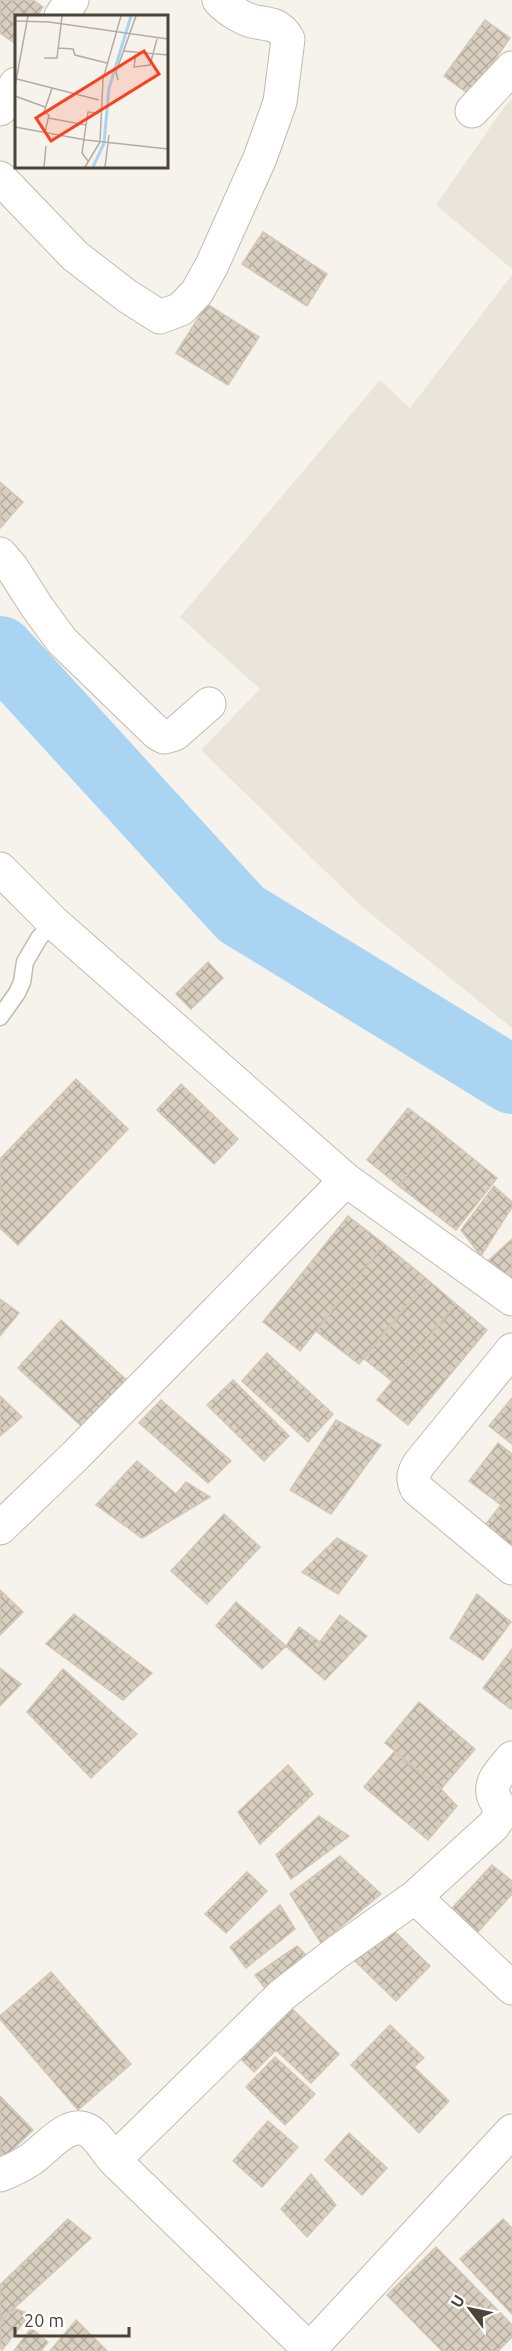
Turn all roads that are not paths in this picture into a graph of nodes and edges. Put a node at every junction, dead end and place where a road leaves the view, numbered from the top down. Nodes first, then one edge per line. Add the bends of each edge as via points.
1 (72, 0) edge
2 (219, 0) edge
3 (62, 15) edge
4 (512, 68) edge
5 (15, 86) edge
6 (0, 109) edge
7 (472, 111) dead end
8 (0, 178) edge
9 (0, 554) edge
10 (209, 704) dead end
11 (0, 869) edge
12 (52, 922) junction
13 (0, 1017) edge
14 (346, 1180) junction
15 (512, 1299) edge
16 (512, 1350) edge
17 (0, 1528) edge
18 (512, 1568) edge
19 (512, 1758) edge
20 (416, 1898) junction
21 (512, 1988) edge
22 (512, 2131) edge
23 (114, 2160) junction
24 (0, 2175) edge
25 (308, 2350) edge

1 - 3 street
2 - 8 street via 248,19 274,24 288,39 280,102 260,159 212,264 181,309 160,317 127,296 75,256
4 - 7 street
5 - 6 street
9 - 10 street via 62,641 157,733 164,737 175,734
11 - 12 street
12 - 13 lane via 25,962 22,982
12 - 14 street
14 - 15 street
14 - 17 street
16 - 18 street via 413,1475 417,1489
19 - 20 street via 492,1787 500,1816
20 - 21 street
20 - 23 street via 282,1995
22 - 25 street
23 - 24 street via 93,2134 80,2128 66,2131 30,2160
23 - 25 street

